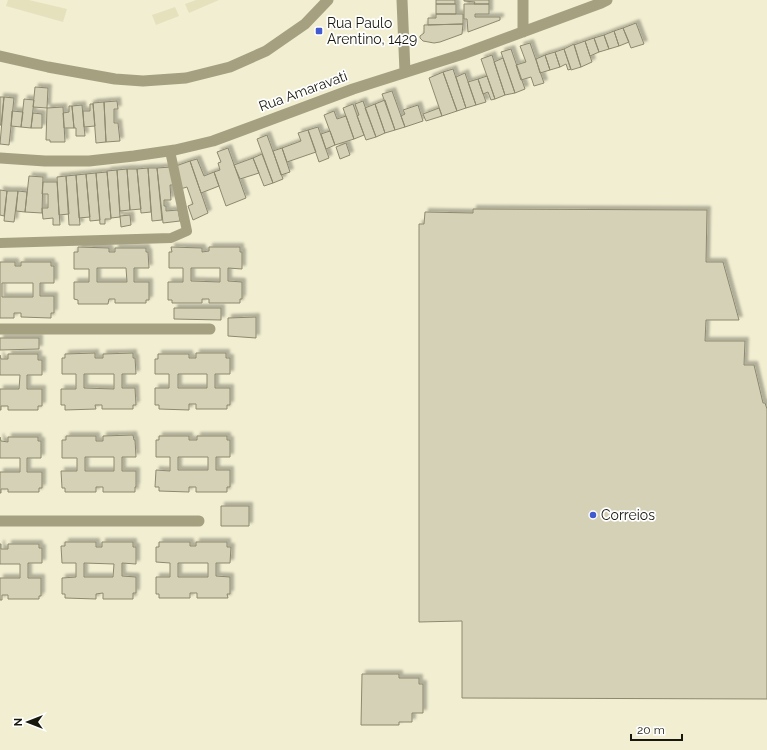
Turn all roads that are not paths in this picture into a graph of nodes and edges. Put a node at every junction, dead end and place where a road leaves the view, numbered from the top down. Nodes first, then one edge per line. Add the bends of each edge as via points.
1 (328, 0) edge
2 (402, 0) edge
3 (523, 0) edge
4 (607, 0) edge
5 (523, 32) junction
6 (0, 56) edge
7 (405, 72) junction
8 (170, 151) junction
9 (0, 158) edge
10 (0, 243) edge
11 (0, 329) edge
12 (210, 329) dead end
13 (0, 521) edge
14 (199, 521) dead end

1 - 6 street via 305,24 266,51 230,67 186,78 143,81 115,79
2 - 7 street
3 - 5 street
4 - 5 street, Rua Amaravati
5 - 7 street, Rua Amaravati
7 - 8 street, Rua Amaravati via 213,141
8 - 9 street, Rua Amaravati via 89,161
8 - 10 street via 187,231 171,238
11 - 12 street
13 - 14 street

